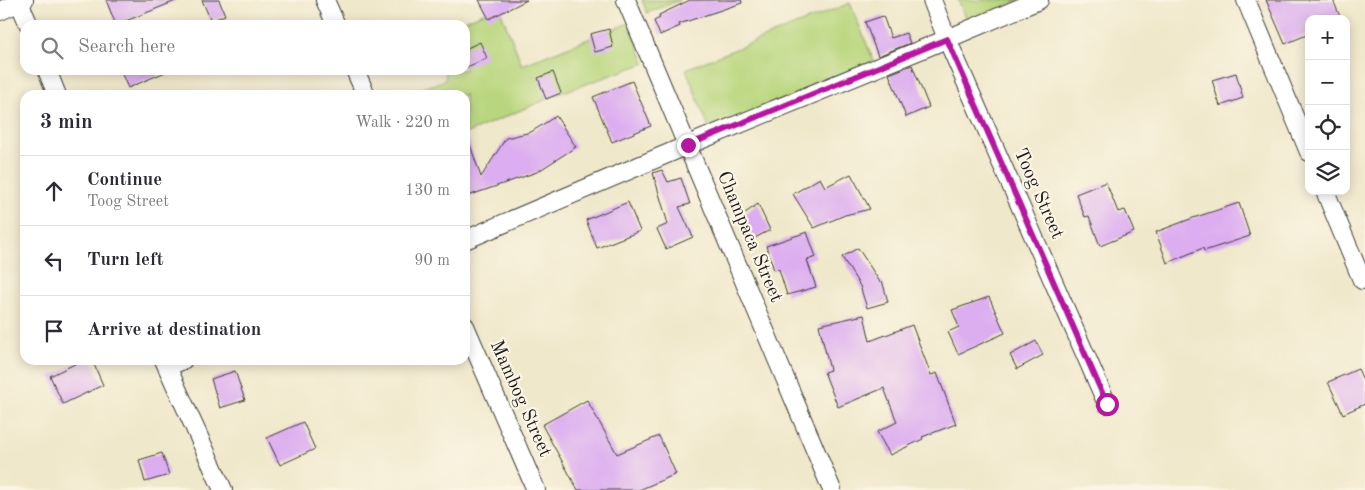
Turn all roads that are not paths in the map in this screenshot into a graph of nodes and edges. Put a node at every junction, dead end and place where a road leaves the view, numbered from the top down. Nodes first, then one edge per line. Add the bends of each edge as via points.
1 (325, 0) edge
2 (626, 0) edge
3 (932, 0) edge
4 (1039, 0) edge
5 (1246, 0) edge
6 (21, 1) edge
7 (0, 11) edge
8 (27, 20) edge
9 (334, 20) edge
10 (947, 39) junction
11 (49, 75) edge
12 (357, 75) edge
13 (55, 90) edge
14 (364, 90) edge
15 (688, 145) junction
16 (1308, 150) edge
17 (1327, 195) edge
18 (470, 238) edge
19 (1362, 280) dead end
20 (470, 338) edge
21 (172, 365) edge
22 (1107, 404) dead end
23 (223, 490) edge
24 (536, 490) edge
25 (832, 490) edge

1 - 9 street
2 - 15 street, Champaca Street
3 - 10 street, Toog Street
4 - 10 street
5 - 16 street
6 - 7 street
6 - 8 street
10 - 15 street
10 - 22 street, Toog Street
11 - 13 street
12 - 14 street
15 - 18 street
15 - 25 street, Champaca Street
17 - 19 street
20 - 24 street, Mambog Street
21 - 23 street

